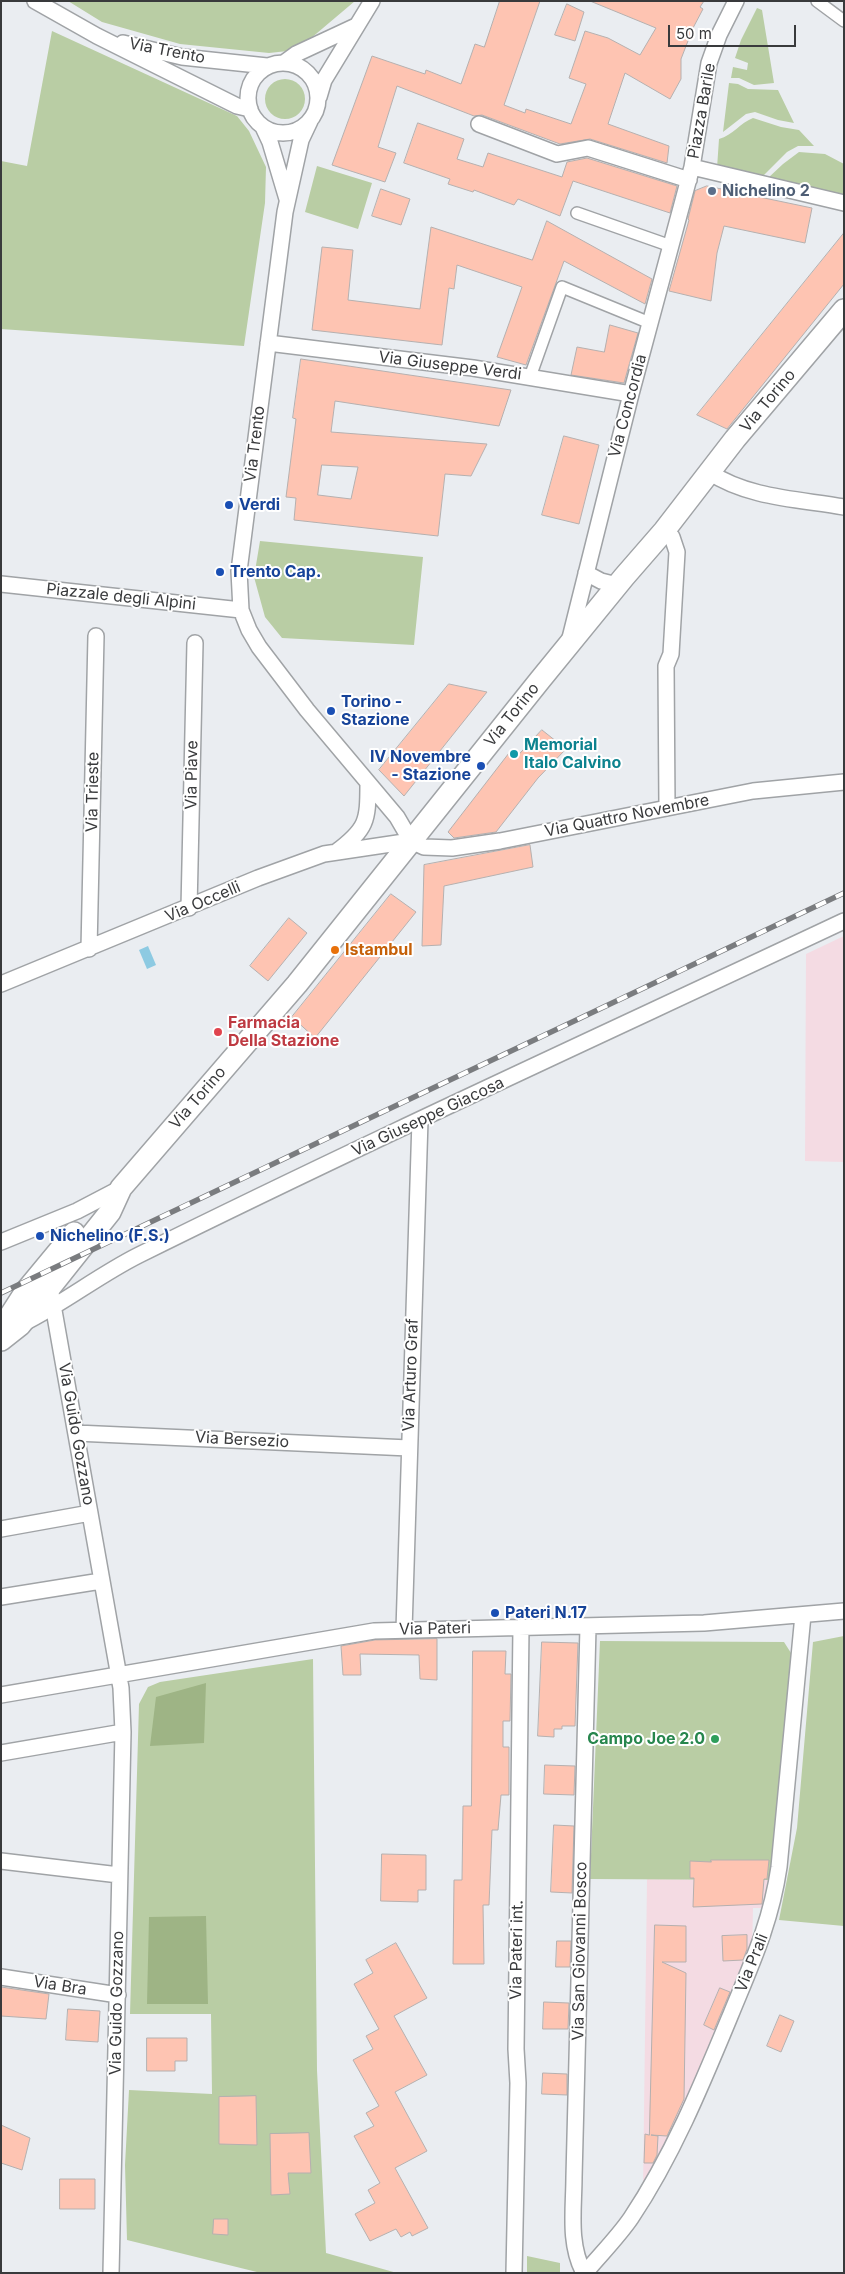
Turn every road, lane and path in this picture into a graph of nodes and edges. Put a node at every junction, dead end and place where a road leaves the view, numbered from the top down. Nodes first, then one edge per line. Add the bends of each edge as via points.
1 (35, 1) edge
2 (372, 1) edge
3 (736, 1) edge
4 (817, 1) edge
5 (844, 21) edge
6 (356, 26) junction
7 (96, 36) junction
8 (285, 62) junction
9 (267, 66) junction
10 (319, 97) junction
11 (250, 109) junction
12 (310, 121) junction
13 (479, 124) dead end
14 (263, 127) junction
15 (691, 173) junction
16 (288, 200) junction
17 (844, 203) edge
18 (577, 214) dead end
19 (671, 246) junction
20 (844, 310) edge
21 (650, 323) junction
22 (268, 343) junction
23 (530, 376) junction
24 (630, 394) junction
25 (708, 472) junction
26 (844, 507) edge
27 (664, 531) junction
28 (586, 573) junction
29 (1, 584) edge
30 (617, 585) junction
31 (241, 610) junction
32 (96, 636) dead end
33 (195, 643) dead end
34 (568, 646) junction
35 (844, 782) edge
36 (368, 784) junction
37 (668, 807) junction
38 (412, 841) junction
39 (335, 852) junction
40 (189, 908) junction
41 (844, 921) edge
42 (89, 949) junction
43 (1, 984) edge
44 (420, 1120) junction
45 (121, 1188) junction
46 (1, 1242) edge
47 (52, 1298) junction
48 (11, 1328) edge
49 (1, 1340) edge
50 (76, 1432) junction
51 (409, 1448) junction
52 (90, 1513) junction
53 (1, 1529) edge
54 (101, 1581) junction
55 (1, 1597) edge
56 (844, 1611) edge
57 (803, 1615) junction
58 (588, 1626) junction
59 (521, 1627) junction
60 (404, 1630) junction
61 (119, 1675) junction
62 (1, 1695) edge
63 (123, 1732) junction
64 (1, 1753) edge
65 (1, 1861) edge
66 (119, 1875) junction
67 (1, 1977) edge
68 (118, 1996) junction
69 (111, 2273) edge
70 (514, 2273) edge
71 (585, 2273) edge

1 - 7 street, Via Trento
2 - 6 street
3 - 15 street, Piazza Barile via 709,63
4 - 5 street
6 - 8 street
6 - 10 street via 324,80
7 - 9 street, Via Trento via 182,57
7 - 11 street, Via Trento via 237,106
8 - 9 street
8 - 10 street via 296,64 312,76
9 - 11 street via 258,73 249,88
10 - 12 street
11 - 14 street
12 - 14 street via 301,128 283,133
12 - 16 street, Via Trento via 301,140
13 - 15 street via 557,154 588,148
14 - 16 street, Via Trento
15 - 17 street
15 - 19 street, Via Concordia
16 - 22 street, Via Trento
18 - 19 street
19 - 21 street, Via Concordia
20 - 25 main road, Via Torino
21 - 23 street via 562,287
21 - 24 street, Via Concordia
22 - 23 street, Via Giuseppe Verdi
22 - 31 street, Via Trento via 239,571
23 - 24 street, Via Giuseppe Verdi
24 - 28 street, Via Concordia
25 - 26 street via 722,482 750,491
25 - 27 main road, Via Torino
27 - 30 main road, Via Torino
27 - 37 street via 672,537 677,552 671,654 666,666
28 - 30 street
28 - 34 street, Via Concordia
29 - 31 street, Piazzale degli Alpini
30 - 34 main road, Via Torino
31 - 36 street, Via Trento via 259,647
32 - 42 street, Via Trieste
33 - 40 street, Via Piave
34 - 38 main road, Via Torino
35 - 37 street, Via Quattro Novembre via 753,791
36 - 38 street, Via Trento via 398,816
36 - 39 street via 368,812 360,831
37 - 38 street, Via Quattro Novembre via 452,848 424,847
38 - 39 street, Via Occelli
38 - 45 main road, Via Torino via 297,984
39 - 40 street, Via Occelli via 258,878
40 - 42 street, Via Occelli
41 - 44 street, Via Giuseppe Giacosa
42 - 43 street, Via Occelli
44 - 47 street, Via Giuseppe Giacosa
44 - 51 street, Via Arturo Graf
45 - 46 street via 77,1211
45 - 47 main road, Via Torino via 110,1212
45 - 48 main road, Via Torino via 99,1203 26,1291
47 - 48 main road, Via Torino
47 - 50 street, Via Guido Gozzano
48 - 49 main road, Via Torino
50 - 51 street, Via Bersezio
50 - 52 street, Via Guido Gozzano
51 - 60 street, Via Arturo Graf
52 - 53 street
52 - 54 street, Via Guido Gozzano
54 - 55 street
54 - 61 street, Via Guido Gozzano
56 - 57 street, Via Pateri
57 - 58 street, Via Pateri via 704,1623
57 - 71 street, Via Prali via 778,1867 774,1900 765,1932 668,2155 631,2219
58 - 59 street, Via Pateri
58 - 71 street, Via San Giovanni Bosco via 574,2177 574,2244 578,2262
59 - 60 street, Via Pateri
59 - 70 street, Via Pateri int.
60 - 61 street, Via Pateri via 365,1633
61 - 62 street
61 - 63 street, Via Guido Gozzano
63 - 64 street
63 - 66 street, Via Guido Gozzano
65 - 66 street
66 - 68 street, Via Guido Gozzano
67 - 68 street, Via Bra
68 - 69 street, Via Guido Gozzano

